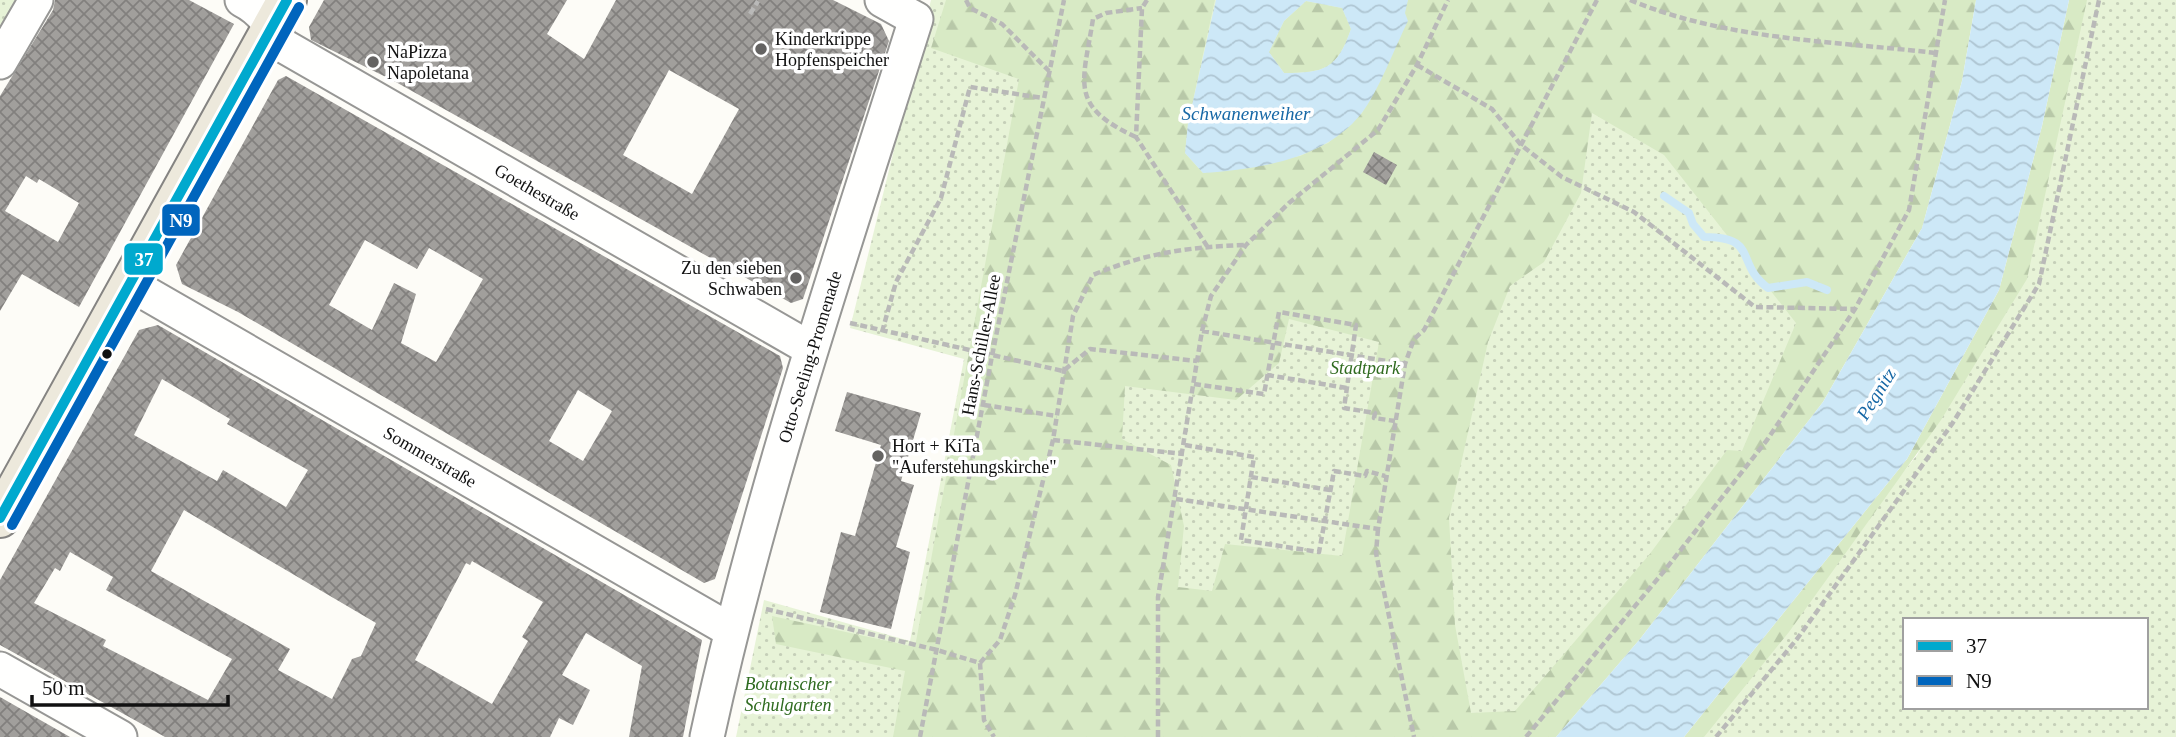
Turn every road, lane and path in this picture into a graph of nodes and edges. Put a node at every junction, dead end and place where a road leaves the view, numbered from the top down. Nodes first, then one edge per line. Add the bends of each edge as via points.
1 (36, 0) edge
2 (242, 0) edge
3 (882, 0) edge
4 (966, 0) edge
5 (1065, 0) edge
6 (1147, 0) edge
7 (1448, 0) edge
8 (1597, 0) edge
9 (1630, 0) edge
10 (1945, 0) edge
11 (2099, 0) edge
12 (758, 1) edge
13 (1142, 8) junction
14 (279, 13) edge
15 (750, 14) dead end
16 (1936, 53) junction
17 (0, 62) edge
18 (1417, 65) junction
19 (1049, 72) junction
20 (1044, 98) junction
21 (1136, 137) junction
22 (1521, 145) junction
23 (1246, 245) junction
24 (1208, 246) junction
25 (130, 284) junction
26 (1855, 309) junction
27 (822, 315) junction
28 (1202, 331) junction
29 (882, 332) junction
30 (1273, 343) junction
31 (811, 349) junction
32 (1352, 355) junction
33 (992, 356) junction
34 (1197, 361) junction
35 (1405, 364) junction
36 (1063, 371) junction
37 (1267, 375) junction
38 (1194, 384) junction
39 (1347, 388) junction
40 (984, 405) junction
41 (1057, 416) junction
42 (1395, 421) junction
43 (1053, 440) junction
44 (1185, 445) junction
45 (1184, 454) junction
46 (1385, 476) junction
47 (1251, 477) junction
48 (1330, 490) junction
49 (1176, 499) junction
50 (1245, 510) junction
51 (0, 518) edge
52 (1324, 521) junction
53 (1378, 529) junction
54 (734, 616) junction
55 (937, 650) junction
56 (981, 663) junction
57 (0, 669) edge
58 (120, 737) edge
59 (707, 737) edge
60 (920, 737) edge
61 (993, 737) edge
62 (1158, 737) edge
63 (1414, 737) edge
64 (1526, 737) edge
65 (1716, 737) edge

1 - 17 street
2 - 14 street, Goethestraße
3 - 27 street, Otto-Seeling-Promenade via 916,19
4 - 19 path via 971,8 1002,24
5 - 19 path, Hans-Schiller-Allee
6 - 13 path
7 - 18 path
8 - 22 path
9 - 16 path via 1667,16 1732,32
10 - 16 path
11 - 65 path via 2039,284 1952,424 1797,639
12 - 15 path
13 - 21 path
13 - 21 path via 1093,19 1082,88 1096,112
14 - 25 main road
14 - 31 street, Goethestraße via 282,45
16 - 26 path via 1909,210
18 - 22 path via 1492,109
18 - 23 path via 1378,130
19 - 20 path, Hans-Schiller-Allee
20 - 29 path via 970,87 941,198 896,282
20 - 33 path, Hans-Schiller-Allee
21 - 24 path
22 - 26 path via 1562,177 1634,212 1755,307
22 - 35 path via 1424,330 1414,339
23 - 24 path
23 - 28 path via 1211,296
24 - 36 path via 1184,247 1093,275 1073,316
25 - 51 main road
25 - 54 street, Sommerstraße
26 - 64 path via 1768,440
27 - 29 path
27 - 31 street, Otto-Seeling-Promenade
28 - 30 path
28 - 34 path
29 - 33 path
30 - 32 path
30 - 32 path via 1279,312 1356,325
30 - 37 path
31 - 54 street, Otto-Seeling-Promenade
32 - 35 path
32 - 39 path
33 - 36 path
33 - 40 path, Hans-Schiller-Allee
34 - 36 path via 1090,349
34 - 38 path
35 - 42 path
36 - 41 path
37 - 38 path via 1264,394
37 - 39 path
38 - 44 path
39 - 42 path via 1344,408
40 - 41 path
40 - 55 path, Hans-Schiller-Allee
41 - 43 path
42 - 46 path
43 - 45 path
43 - 56 path via 1015,595 1000,640
44 - 45 path
44 - 47 path via 1254,457
45 - 49 path
46 - 48 path via 1334,471
46 - 53 path
47 - 48 path
47 - 50 path
48 - 52 path
49 - 50 path
49 - 62 path via 1158,597
50 - 52 path
50 - 52 path via 1241,540 1319,552
52 - 53 path
53 - 63 path via 1376,553
54 - 55 path
54 - 59 street, Otto-Seeling-Promenade
55 - 56 path
55 - 60 path, Hans-Schiller-Allee
56 - 61 path via 984,720
57 - 58 street

